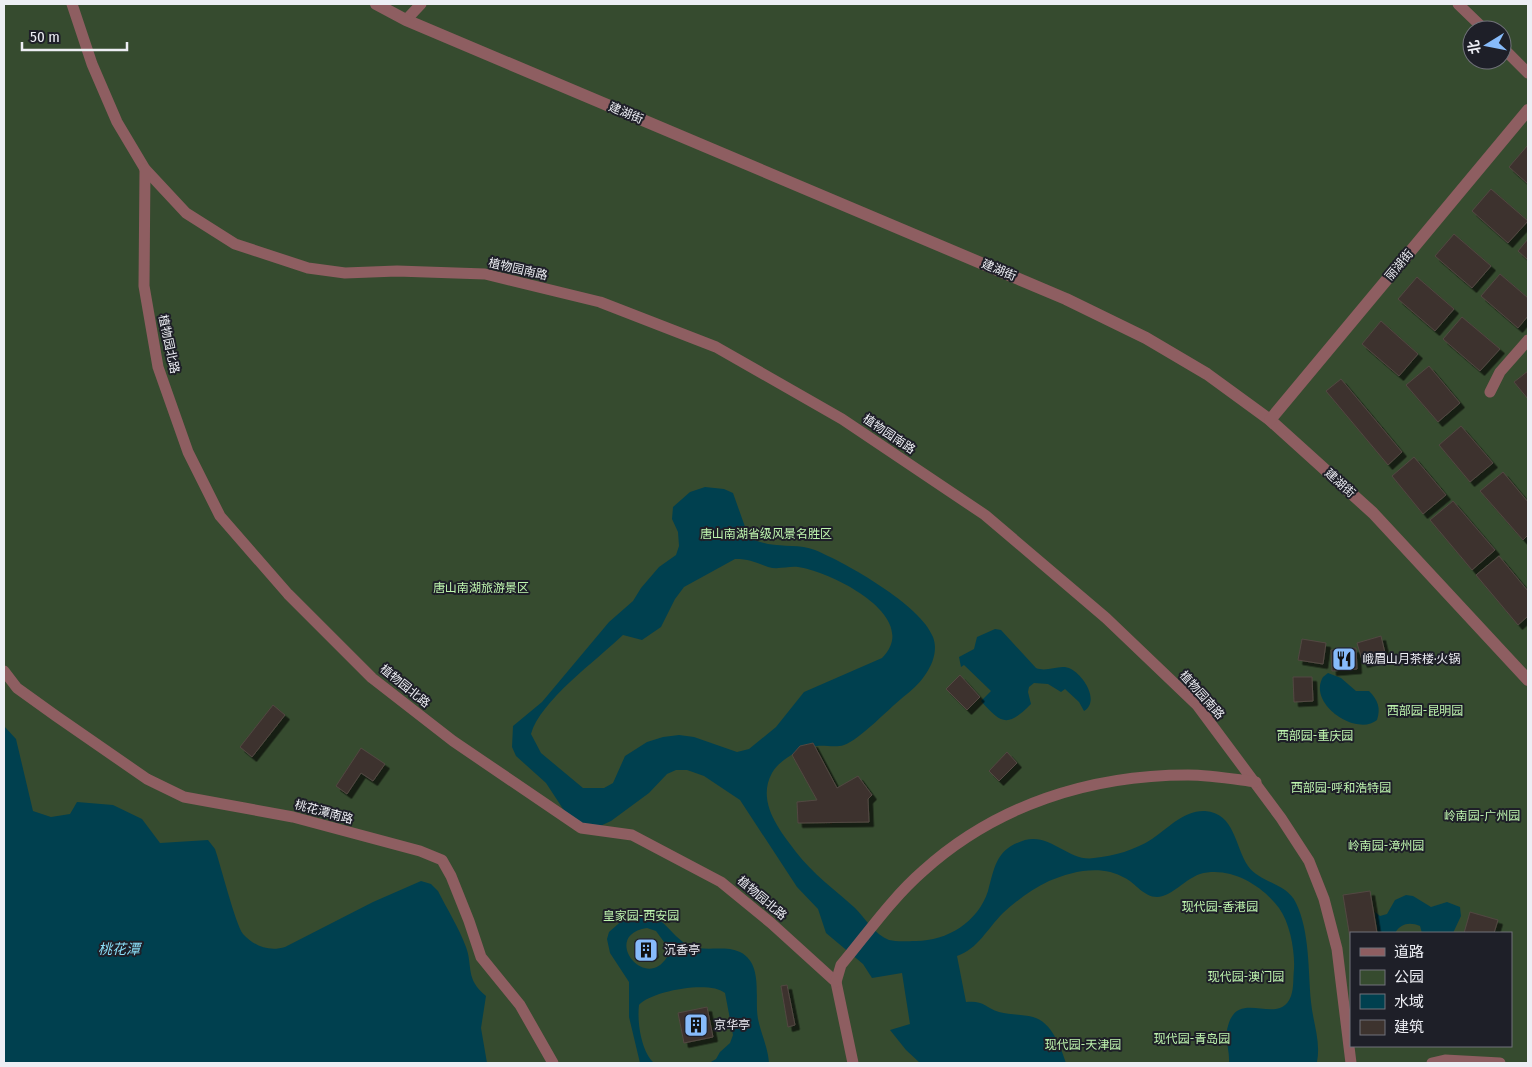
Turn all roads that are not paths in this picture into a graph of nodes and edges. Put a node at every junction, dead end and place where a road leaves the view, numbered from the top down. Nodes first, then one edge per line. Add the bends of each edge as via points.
1 (72, 4) edge
2 (376, 4) edge
3 (421, 4) edge
4 (1458, 4) edge
5 (406, 20) junction
6 (1475, 20) edge
7 (1512, 57) edge
8 (1528, 73) edge
9 (1528, 110) edge
10 (145, 169) junction
11 (1528, 340) edge
12 (1490, 392) dead end
13 (1270, 420) junction
14 (4, 671) edge
15 (1528, 680) edge
16 (1256, 782) junction
17 (836, 982) junction
18 (553, 1063) edge
19 (853, 1063) edge
20 (1351, 1063) edge
21 (1432, 1063) edge
22 (1500, 1063) edge

1 - 10 street, 植物园南路 via 85,46 117,122
2 - 5 street, 建湖街
3 - 5 street
4 - 6 street
5 - 13 street, 建湖街 via 1066,298 1200,369
7 - 8 street
9 - 13 street, 丽湖街
10 - 16 street, 植物园南路 via 186,213 235,244 261,255 308,268 345,273 485,274 600,302 710,344 842,419 985,516 1106,618 1196,705
10 - 17 street, 植物园北路 via 144,286 158,366 188,452 220,516 288,594 372,678 453,741 581,828 632,835 721,882 771,922
11 - 12 street via 1500,372
13 - 15 street, 建湖街 via 1373,513
14 - 18 street, 桃花潭南路 via 17,688 56,716 147,779 184,797 293,817 420,850 442,860 466,912 481,957 520,1005
16 - 17 street via 1190,775 1145,776 1052,795 996,818 924,870 841,965
16 - 20 street, 植物园南路 via 1308,861 1324,899 1337,949
17 - 19 street
21 - 22 street via 1445,1060

